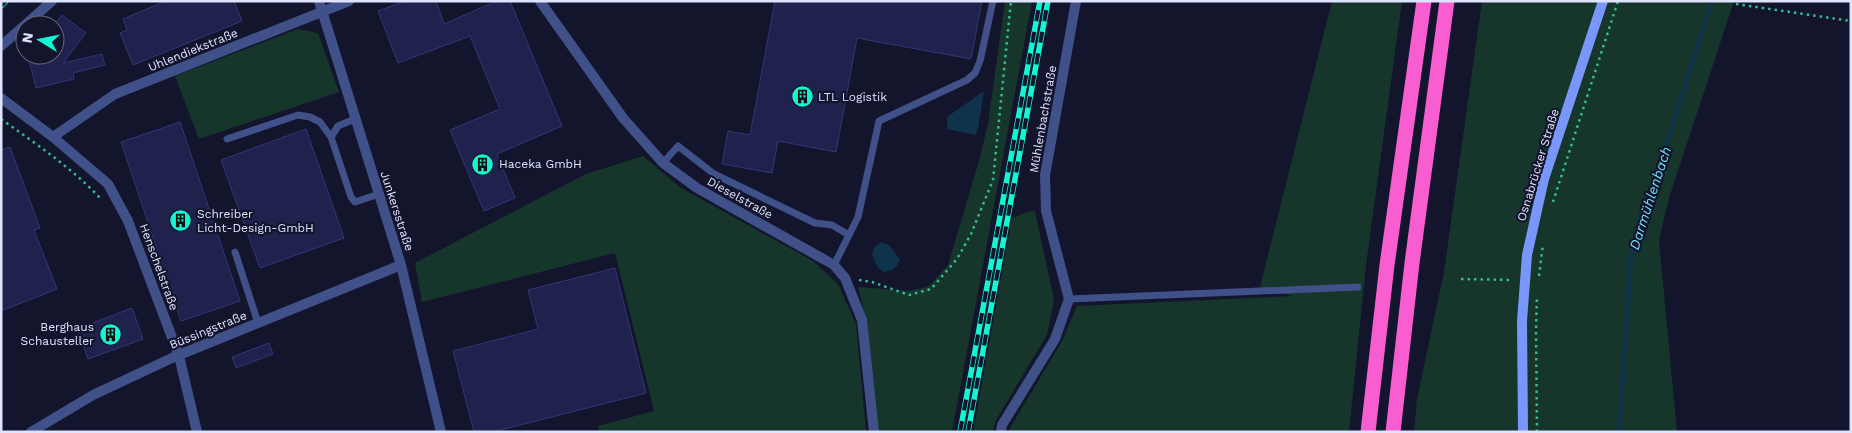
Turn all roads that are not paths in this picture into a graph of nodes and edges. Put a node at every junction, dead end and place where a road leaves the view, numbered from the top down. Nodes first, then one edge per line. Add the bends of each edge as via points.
1 (52, 1) edge
2 (319, 1) edge
3 (350, 1) edge
4 (540, 1) edge
5 (993, 1) edge
6 (1076, 1) edge
7 (1424, 1) edge
8 (1447, 1) edge
9 (1603, 1) edge
10 (322, 13) junction
11 (36, 15) edge
12 (15, 34) edge
13 (1, 46) edge
14 (1, 98) edge
15 (355, 120) junction
16 (53, 137) junction
17 (331, 138) junction
18 (227, 139) dead end
19 (663, 163) junction
20 (378, 194) junction
21 (849, 235) junction
22 (235, 252) dead end
23 (401, 265) junction
24 (834, 265) junction
25 (1358, 287) dead end
26 (1069, 299) junction
27 (258, 324) junction
28 (179, 356) junction
29 (31, 432) edge
30 (197, 432) edge
31 (441, 432) edge
32 (874, 432) edge
33 (1001, 432) edge
34 (1368, 432) edge
35 (1393, 432) edge
36 (1523, 432) edge

1 - 11 street
2 - 10 street, Junkersstraße
3 - 10 street, Uhlendiekstraße
4 - 19 street, Dieselstraße via 623,118
5 - 21 lane via 975,73 879,121 858,217
6 - 26 street, Mühlenbachstraße via 1044,175 1046,211
7 - 34 highway via 1387,265
8 - 35 highway
9 - 36 main road, Osnabrücker Straße via 1544,179 1532,226 1522,321
10 - 15 street, Junkersstraße
10 - 16 street, Uhlendiekstraße via 115,94
12 - 13 street
14 - 16 street, Henschelstraße
15 - 17 lane via 338,126
15 - 20 street, Junkersstraße
16 - 28 street, Henschelstraße via 108,184 128,221
17 - 18 lane via 320,122 298,115
17 - 20 lane via 355,202
19 - 21 lane via 678,146 714,174
19 - 24 street, Dieselstraße via 697,188
20 - 23 street, Junkersstraße
21 - 24 lane
22 - 27 lane
23 - 27 street, Büssingstraße
23 - 31 street, Junkersstraße
24 - 32 street, Dieselstraße via 844,278 862,320
25 - 26 lane
26 - 33 street via 1055,339 1002,425
27 - 28 street, Büssingstraße
28 - 29 street, Büssingstraße via 93,395
28 - 30 street, Henschelstraße

